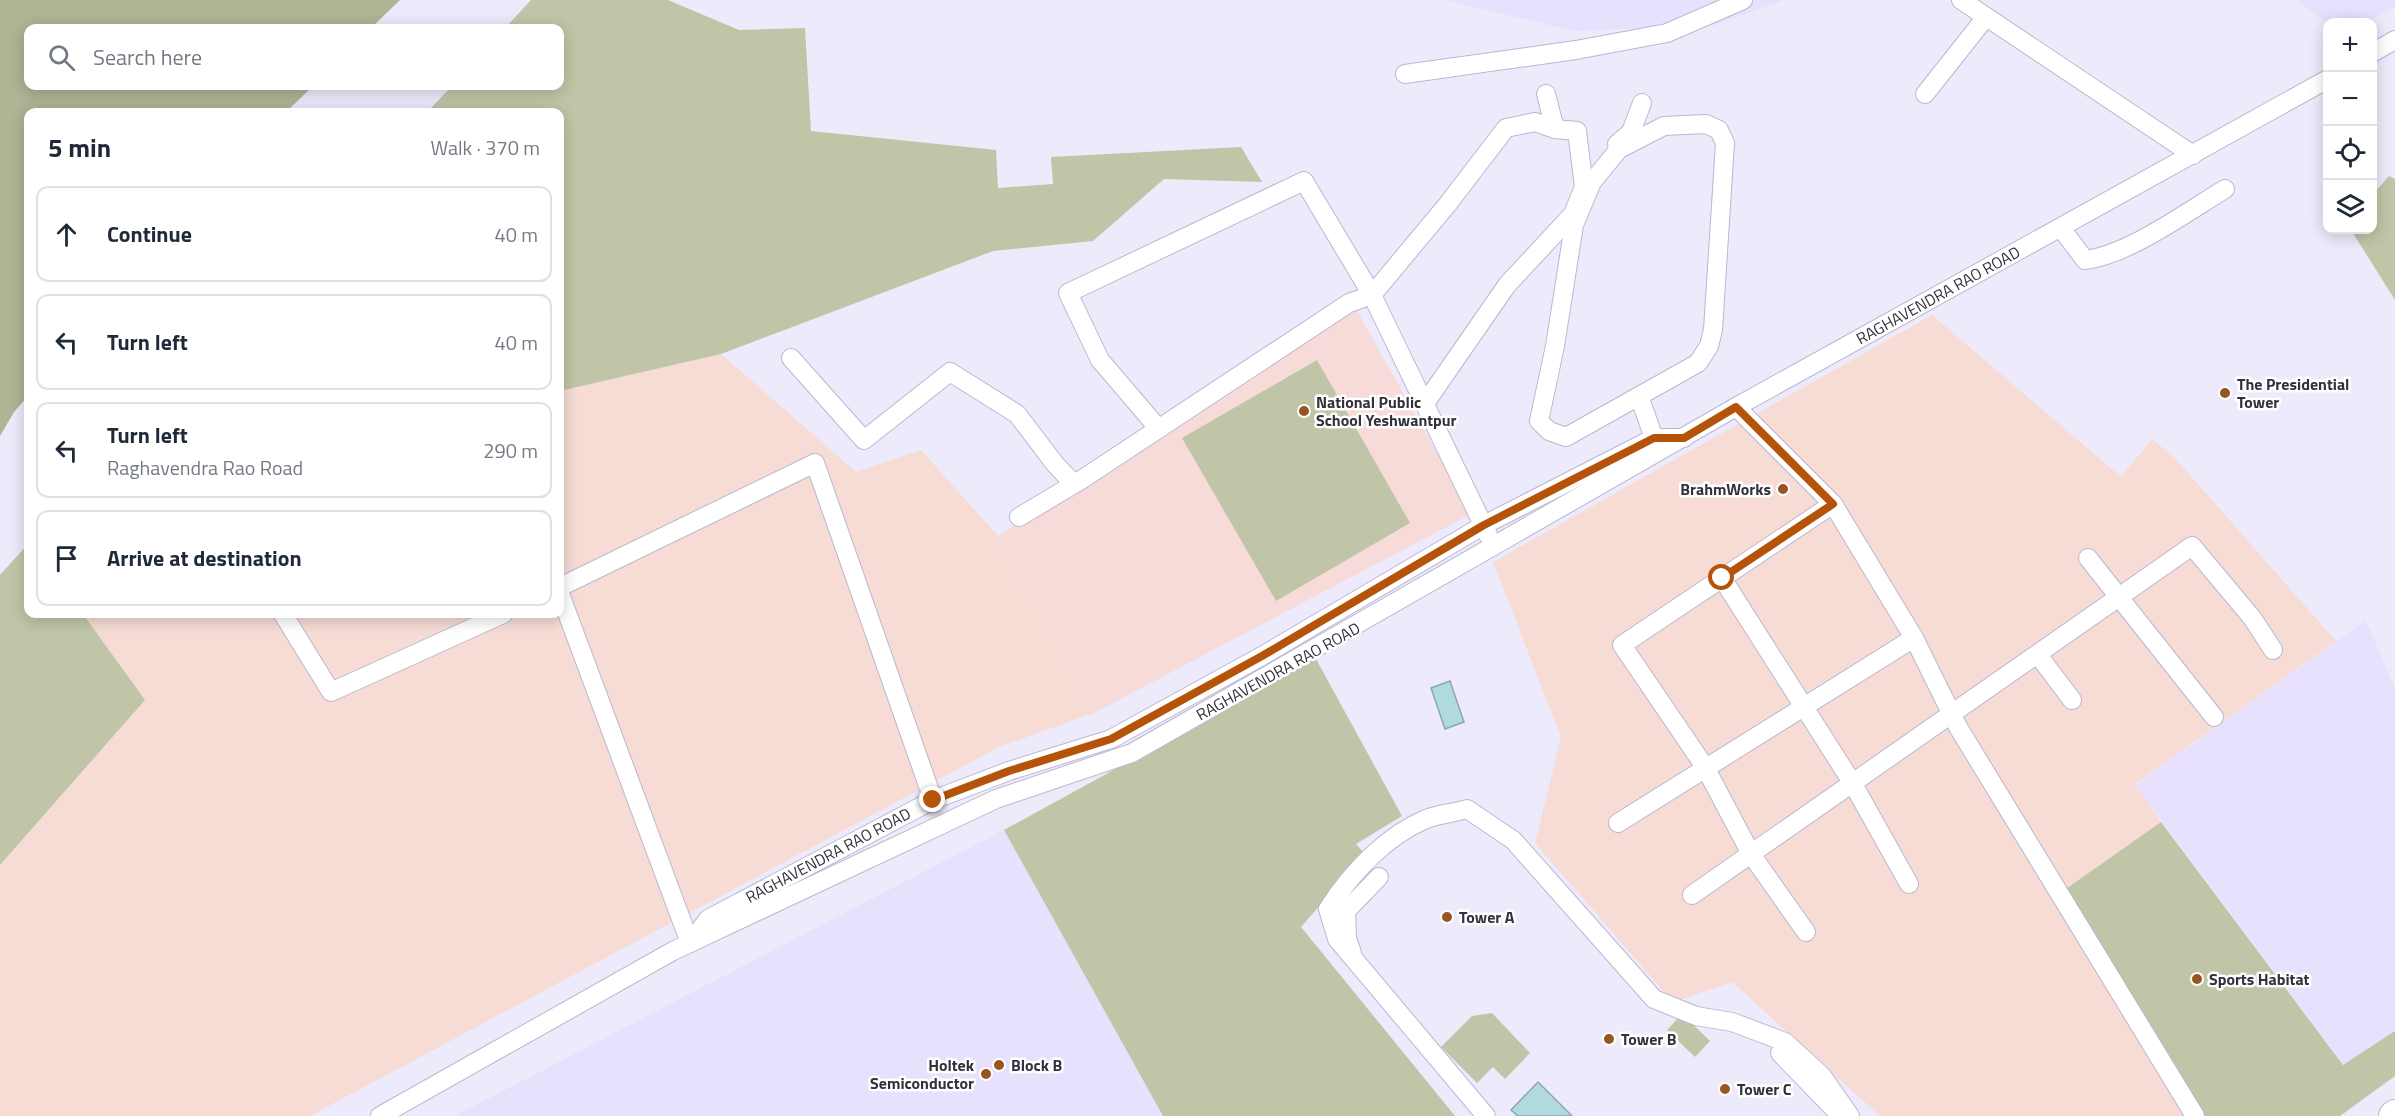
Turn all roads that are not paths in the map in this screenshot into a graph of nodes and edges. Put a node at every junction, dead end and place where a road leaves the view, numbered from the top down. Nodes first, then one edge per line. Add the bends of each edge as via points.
1 (1743, 0) edge
2 (1961, 0) edge
3 (1986, 17) junction
4 (2395, 40) edge
5 (2377, 51) edge
6 (1404, 74) dead end
7 (2323, 82) edge
8 (1546, 94) dead end
9 (1925, 94) dead end
10 (1642, 103) dead end
11 (1555, 129) junction
12 (2193, 155) junction
13 (1581, 174) junction
14 (2225, 189) dead end
15 (2061, 228) junction
16 (1372, 295) junction
17 (791, 358) dead end
18 (1639, 396) junction
19 (1426, 402) junction
20 (1736, 407) junction
21 (1158, 428) junction
22 (1654, 438) junction
23 (1684, 438) junction
24 (1074, 484) junction
25 (1833, 504) junction
26 (1019, 517) dead end
27 (1484, 525) junction
28 (1493, 548) junction
29 (2088, 558) dead end
30 (1722, 578) junction
31 (564, 585) edge
32 (2121, 597) junction
33 (564, 605) edge
34 (285, 618) edge
35 (494, 618) edge
36 (1914, 638) junction
37 (2273, 650) dead end
38 (2038, 655) junction
39 (2072, 699) dead end
40 (1804, 707) junction
41 (1952, 716) junction
42 (2214, 717) dead end
43 (1704, 767) junction
44 (1853, 784) junction
45 (933, 800) junction
46 (1618, 822) dead end
47 (1751, 854) junction
48 (1379, 877) dead end
49 (1909, 884) dead end
50 (1692, 895) dead end
51 (1806, 932) dead end
52 (690, 943) junction
53 (1355, 960) junction
54 (1780, 1053) dead end
55 (380, 1116) edge
56 (1486, 1116) edge
57 (1841, 1116) edge
58 (1850, 1116) edge
59 (2195, 1116) edge

1 - 6 street via 1667,33
2 - 3 street
3 - 9 street
3 - 12 street
4 - 5 street
7 - 12 street, RAGHAVENDRA RAO ROAD
8 - 11 street
10 - 13 street via 1631,132
11 - 13 street via 1577,131
11 - 16 street via 1535,122 1506,128
12 - 15 street, RAGHAVENDRA RAO ROAD
13 - 19 street via 1584,187 1573,214 1507,285
14 - 15 street via 2129,245 2097,259 2085,260
15 - 20 street, RAGHAVENDRA RAO ROAD
16 - 19 street
16 - 21 street via 1349,303
16 - 21 street via 1304,181 1068,293 1100,360
17 - 24 street via 864,441 950,372 1017,414
18 - 18 street via 1698,363 1713,330 1725,143 1719,130 1706,124 1664,126 1619,149 1592,182 1574,225 1539,421 1549,431 1566,437
18 - 22 street
19 - 27 street
20 - 23 street, RAGHAVENDRA RAO ROAD
20 - 25 street
21 - 24 street
22 - 23 street, RAGHAVENDRA RAO ROAD
22 - 27 street, RAGHAVENDRA RAO ROAD
23 - 28 street, RAGHAVENDRA RAO ROAD
24 - 26 street
25 - 30 street
25 - 36 street
27 - 28 street
27 - 45 street, RAGHAVENDRA RAO ROAD via 1262,656 1111,739
28 - 52 street, RAGHAVENDRA RAO ROAD via 1132,753 996,799
29 - 32 street
30 - 40 street
30 - 43 street via 1622,645
31 - 45 street via 815,463
32 - 37 street via 2192,546 2253,619
32 - 38 street
32 - 42 street
33 - 52 street
34 - 35 street via 331,692
36 - 40 street
36 - 41 street
38 - 39 street
38 - 41 street
40 - 43 street
40 - 44 street
41 - 44 street
41 - 59 street
43 - 46 street
43 - 47 street
44 - 47 street
44 - 49 street
45 - 52 street, RAGHAVENDRA RAO ROAD via 708,919
47 - 50 street
47 - 51 street
48 - 53 street via 1346,911 1347,938
52 - 55 street, RAGHAVENDRA RAO ROAD
53 - 56 street
53 - 58 street via 1337,939 1328,909 1344,885 1397,834 1427,819 1467,809 1512,840 1654,999 1696,1016 1732,1022 1785,1042 1822,1076
54 - 57 street

